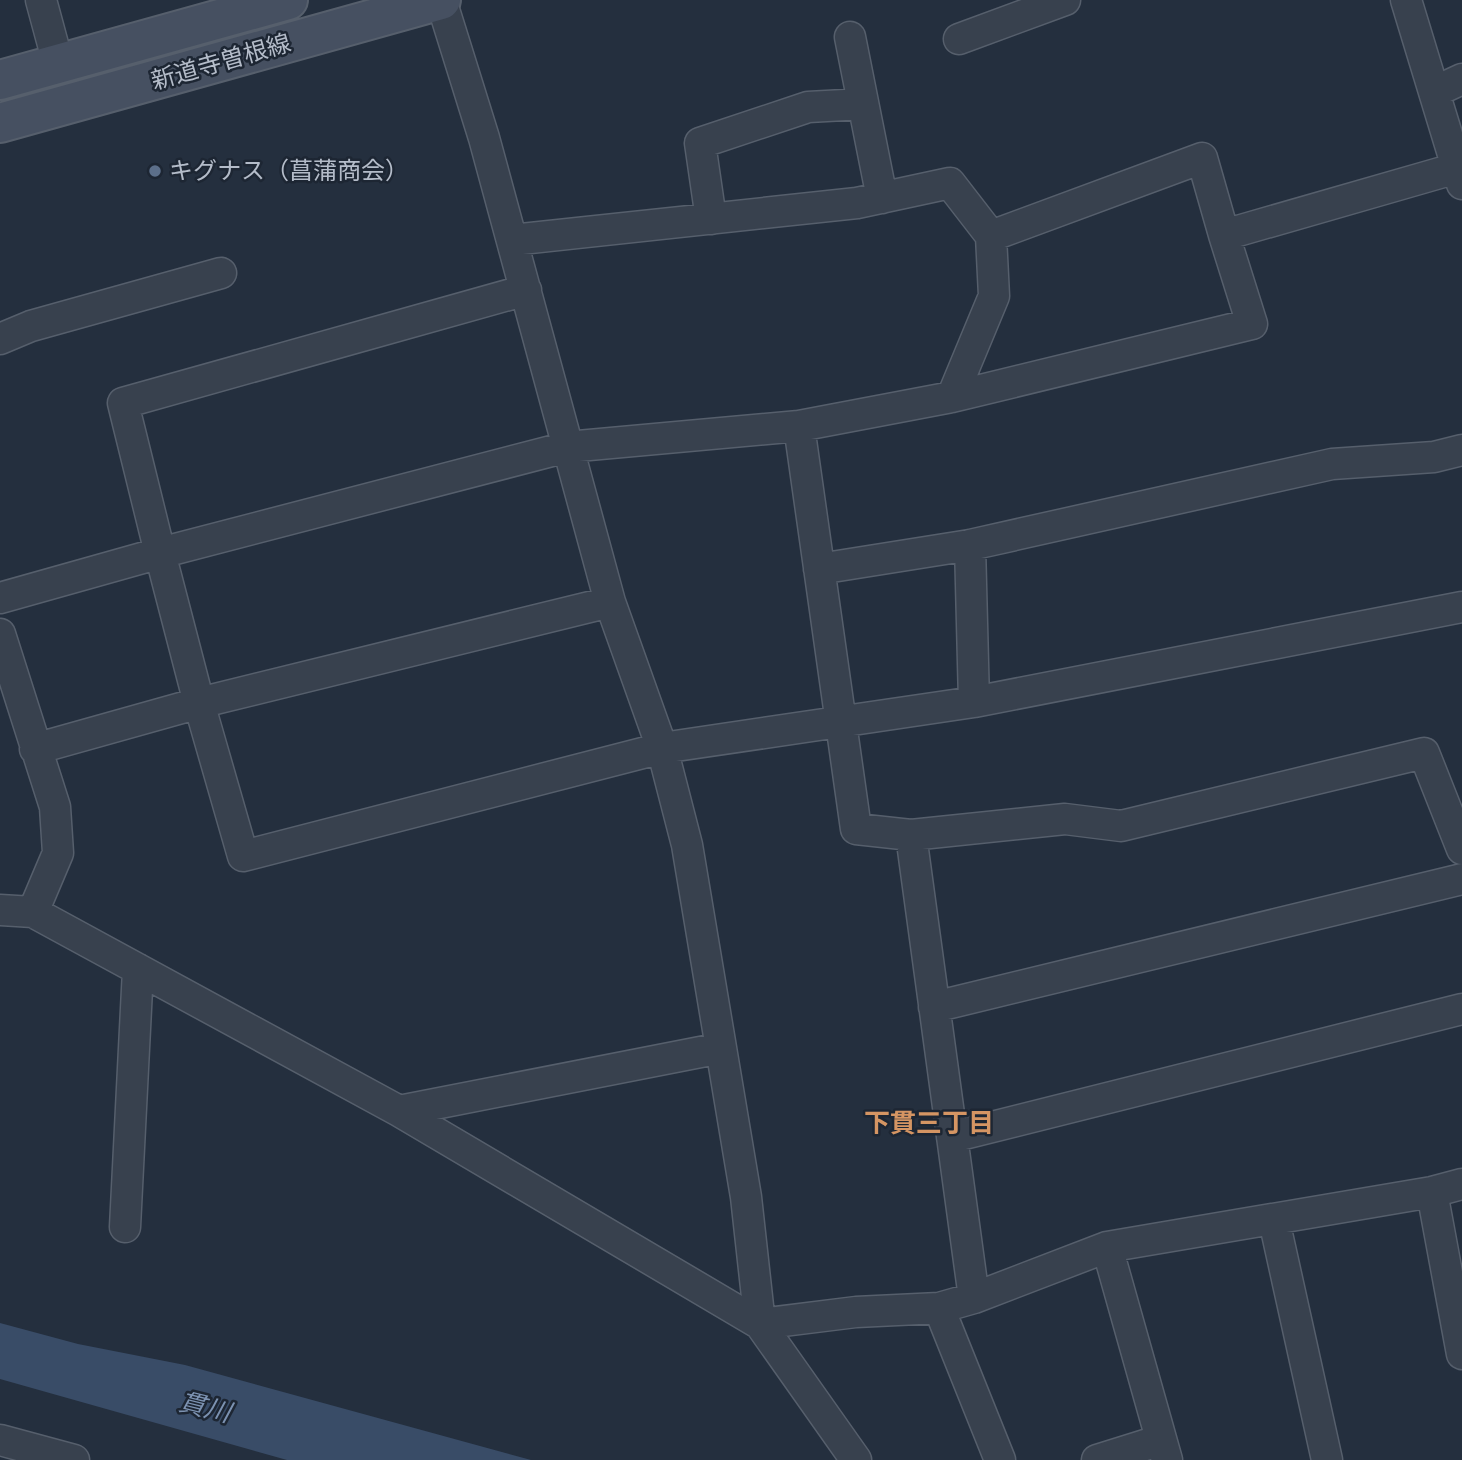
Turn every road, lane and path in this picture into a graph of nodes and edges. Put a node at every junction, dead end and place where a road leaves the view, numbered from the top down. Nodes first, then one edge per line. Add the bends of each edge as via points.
1 (41, 0) edge
2 (288, 0) edge
3 (441, 0) edge
4 (1065, 0) edge
5 (1406, 0) edge
6 (201, 11) edge
7 (850, 37) dead end
8 (959, 39) dead end
9 (58, 63) junction
10 (1462, 79) edge
11 (0, 80) edge
12 (1434, 92) junction
13 (863, 104) junction
14 (0, 123) edge
15 (1460, 176) edge
16 (882, 198) junction
17 (711, 219) junction
18 (1224, 235) junction
19 (991, 236) junction
20 (512, 240) junction
21 (221, 273) dead end
22 (526, 290) junction
23 (0, 339) edge
24 (952, 397) junction
25 (799, 426) junction
26 (567, 447) junction
27 (1462, 450) edge
28 (970, 545) junction
29 (160, 553) junction
30 (819, 569) junction
31 (0, 598) edge
32 (610, 603) junction
33 (1462, 607) edge
34 (1, 638) edge
35 (974, 702) junction
36 (199, 704) junction
37 (841, 722) junction
38 (662, 748) junction
39 (35, 749) junction
40 (911, 835) junction
41 (1462, 849) edge
42 (1462, 879) edge
43 (0, 910) edge
44 (33, 912) junction
45 (138, 969) junction
46 (934, 1007) junction
47 (1462, 1009) edge
48 (721, 1048) junction
49 (399, 1111) junction
50 (952, 1137) junction
51 (1462, 1184) edge
52 (1432, 1192) junction
53 (1274, 1220) junction
54 (125, 1227) dead end
55 (1107, 1247) junction
56 (974, 1298) junction
57 (939, 1308) junction
58 (760, 1324) junction
59 (1462, 1354) edge
60 (0, 1440) edge
61 (1164, 1450) edge
62 (74, 1460) edge
63 (856, 1460) edge
64 (1000, 1460) edge
65 (1097, 1460) edge
66 (1327, 1460) edge

1 - 9 street
2 - 6 main road, 新道寺曽根線
3 - 14 main road, 新道寺曽根線
3 - 20 street
4 - 8 street
5 - 12 street
6 - 9 main road, 新道寺曽根線
7 - 13 street
9 - 11 main road, 新道寺曽根線
10 - 12 street
12 - 15 street
13 - 16 street
13 - 17 street via 807,107 700,143
15 - 18 street
16 - 17 street
16 - 19 street via 950,183
17 - 20 street
18 - 19 street via 1202,158
18 - 24 street via 1252,324
19 - 24 street via 994,296
20 - 22 street
21 - 23 street via 31,326
22 - 26 street
22 - 29 street via 123,403
24 - 25 street
25 - 26 street
25 - 30 street
26 - 29 street
26 - 32 street
27 - 28 street via 1434,457 1332,464
28 - 30 street
28 - 35 street
29 - 31 street
29 - 36 street
30 - 37 street
32 - 36 street
32 - 38 street
33 - 35 street
34 - 39 street
35 - 37 street
36 - 38 street via 243,856
36 - 39 street
37 - 38 street
37 - 40 street via 856,829
38 - 48 street via 687,845
39 - 44 street via 55,807 58,853
40 - 41 street via 1065,819 1121,826 1424,753
40 - 46 street
42 - 46 street
43 - 44 street
44 - 45 street
45 - 49 street
45 - 54 street
46 - 50 street
47 - 50 street
48 - 49 street
48 - 58 street via 746,1197
49 - 58 street
50 - 56 street
51 - 52 street
52 - 53 street
52 - 59 street
53 - 55 street
53 - 66 street
55 - 56 street
55 - 61 street
56 - 57 street
57 - 58 street
57 - 64 street
58 - 63 street
60 - 62 street
61 - 65 street

